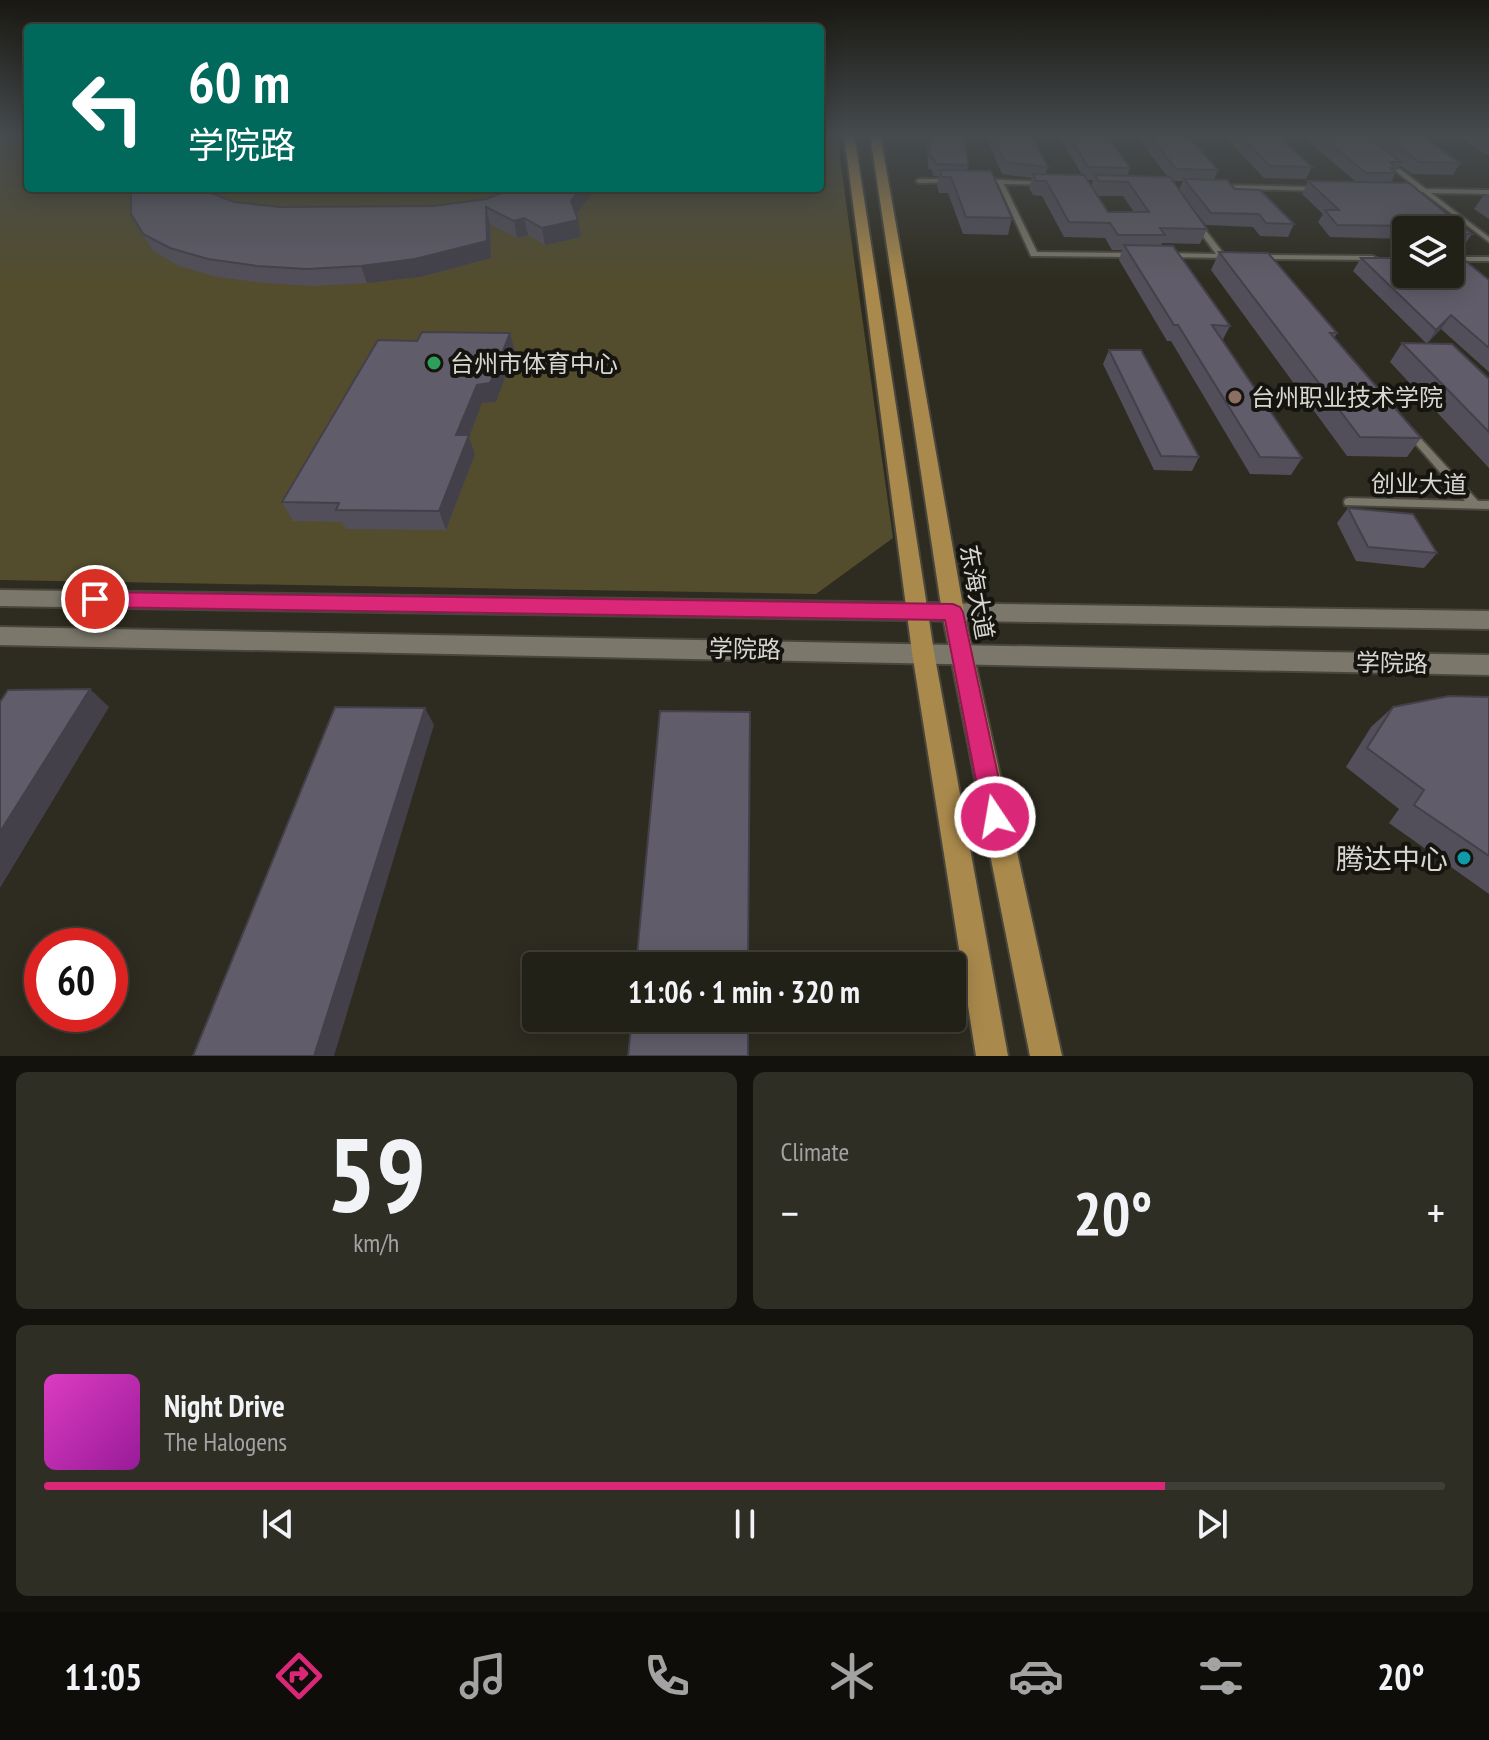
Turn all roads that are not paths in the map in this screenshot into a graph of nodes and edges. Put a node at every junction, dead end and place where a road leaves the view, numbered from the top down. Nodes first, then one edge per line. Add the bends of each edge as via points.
1 (856, 183) edge
2 (883, 183) edge
3 (1001, 183) edge
4 (1414, 183) edge
5 (1216, 187) edge
6 (1328, 189) edge
7 (1392, 190) edge
8 (1424, 191) junction
9 (1489, 192) edge
10 (1195, 221) edge
11 (1489, 240) edge
12 (1144, 255) edge
13 (1160, 255) edge
14 (1222, 256) junction
15 (1255, 256) junction
16 (1376, 258) edge
17 (1464, 259) edge
18 (1489, 259) edge
19 (1265, 268) edge
20 (1401, 422) edge
21 (1349, 502) dead end
22 (1475, 505) junction
23 (1489, 505) edge
24 (0, 598) edge
25 (953, 612) junction
26 (917, 613) junction
27 (1489, 620) edge
28 (0, 636) edge
29 (923, 652) junction
30 (962, 656) junction
31 (1489, 665) edge
32 (992, 1056) edge
33 (1046, 1056) edge

1 - 26 main road
2 - 25 main road, 东海大道
3 - 12 lane via 1034,254
4 - 8 lane
5 - 6 lane
7 - 8 lane
8 - 9 lane
8 - 11 lane
10 - 14 lane
13 - 14 lane
14 - 15 lane
15 - 16 lane
15 - 19 lane
17 - 18 lane
20 - 22 lane
21 - 22 lane, 创业大道
22 - 23 lane, 创业大道
24 - 26 main road, 学院路
25 - 26 main road, 学院路
25 - 27 main road, 学院路
25 - 30 main road, 东海大道
26 - 29 main road
28 - 29 main road, 学院路
29 - 30 main road, 学院路
29 - 32 main road
30 - 31 main road, 学院路
30 - 33 main road, 东海大道

